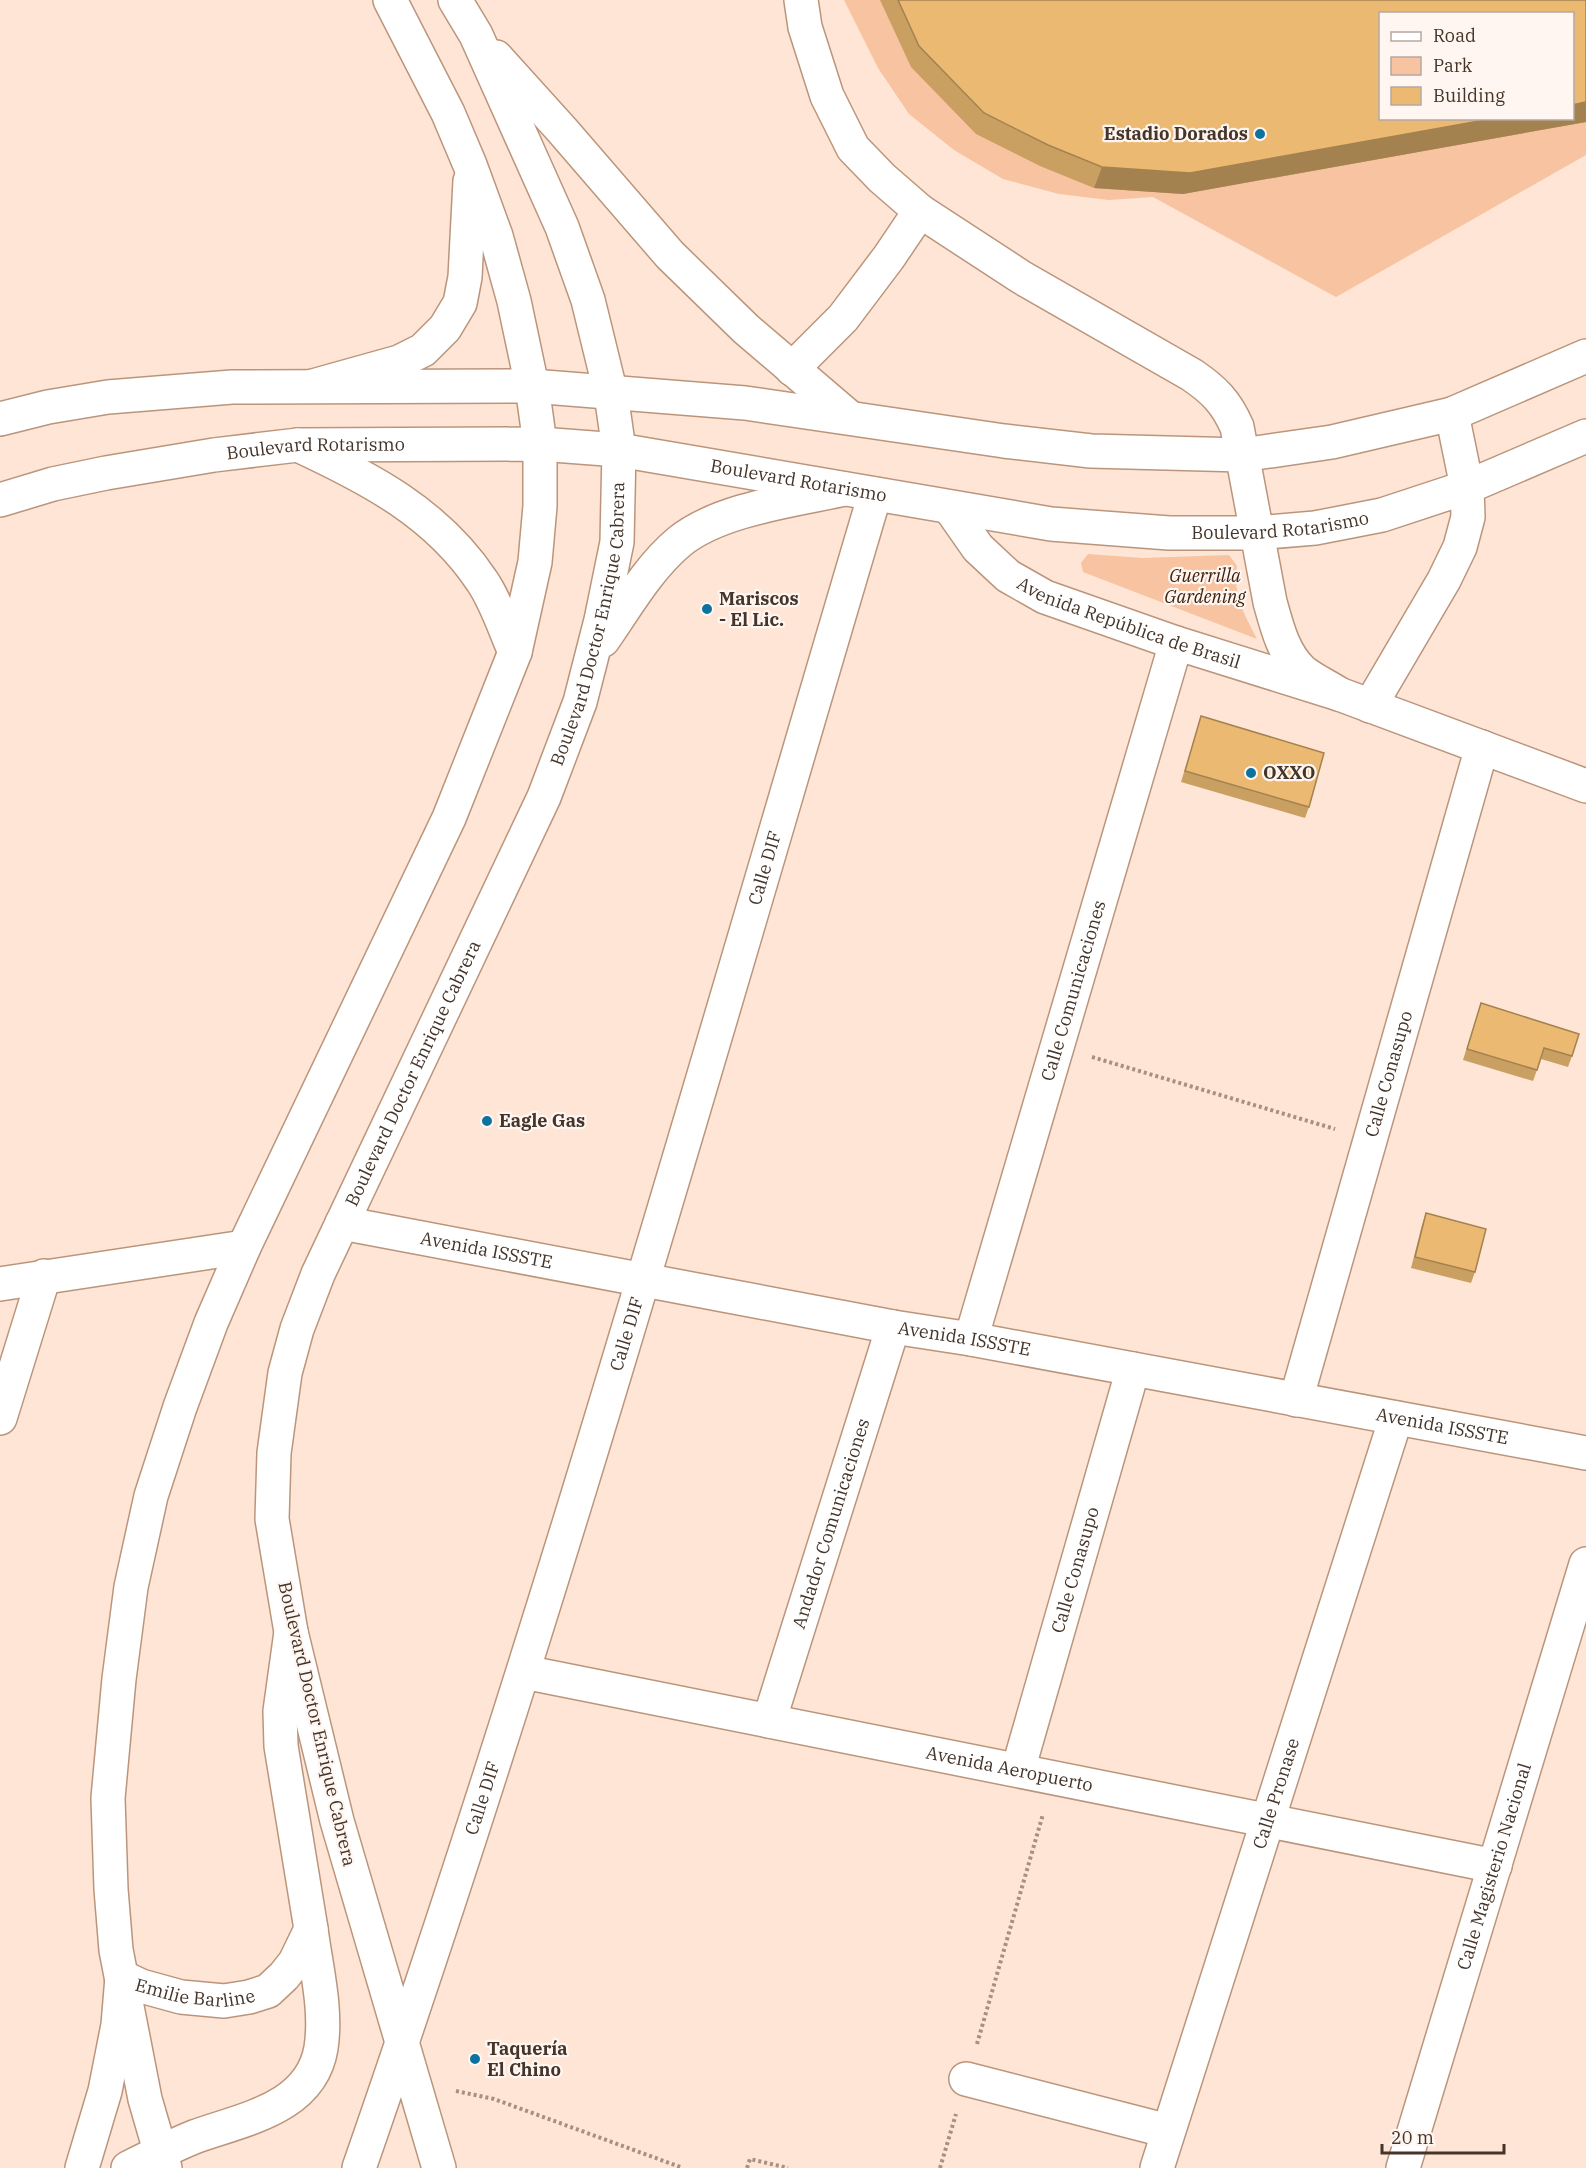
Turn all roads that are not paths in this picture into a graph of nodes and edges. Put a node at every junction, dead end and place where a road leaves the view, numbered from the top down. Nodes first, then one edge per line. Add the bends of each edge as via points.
1 (390, 0) edge
2 (455, 0) edge
3 (801, 0) edge
4 (476, 35) junction
5 (470, 165) junction
6 (920, 211) junction
7 (1586, 356) edge
8 (792, 369) junction
9 (313, 386) junction
10 (532, 386) junction
11 (610, 394) junction
12 (1452, 414) junction
13 (849, 417) junction
14 (0, 419) edge
15 (1586, 436) edge
16 (298, 444) junction
17 (540, 444) junction
18 (619, 450) junction
19 (1242, 455) junction
20 (1467, 487) junction
21 (860, 492) junction
22 (0, 500) edge
23 (950, 508) junction
24 (1256, 533) junction
25 (1176, 643) junction
26 (514, 652) junction
27 (592, 657) junction
28 (1339, 694) junction
29 (1370, 706) junction
30 (1482, 747) junction
31 (1586, 786) edge
32 (342, 1222) junction
33 (244, 1247) junction
34 (44, 1276) junction
35 (642, 1278) junction
36 (0, 1284) edge
37 (893, 1327) junction
38 (971, 1339) junction
39 (1133, 1369) junction
40 (1296, 1400) junction
41 (0, 1418) edge
42 (1396, 1418) junction
43 (1586, 1453) edge
44 (1586, 1564) edge
45 (291, 1632) junction
46 (524, 1672) junction
47 (770, 1721) junction
48 (1018, 1770) junction
49 (1268, 1821) junction
50 (1495, 1866) junction
51 (310, 1929) junction
52 (122, 1977) junction
53 (403, 2043) junction
54 (966, 2079) road end
55 (1168, 2131) junction
56 (162, 2160) edge
57 (82, 2168) edge
58 (128, 2168) edge
59 (359, 2168) edge
60 (439, 2168) edge
61 (1157, 2168) edge
62 (1403, 2168) edge

1 - 5 street
2 - 4 street, Boulevard Doctor Enrique Cabrera
3 - 6 street, Avenida República de Brasil via 805,27 827,96 853,148
4 - 8 street via 670,255
4 - 11 street, Boulevard Doctor Enrique Cabrera via 562,227 588,300
5 - 9 street via 465,277 460,303 445,328 423,350 399,362
5 - 10 street via 499,246
6 - 8 street via 843,318
6 - 19 street, Avenida República de Brasil via 1021,277 1213,389 1229,408
7 - 12 street
8 - 13 street
9 - 10 street
9 - 14 street via 232,387 108,397
10 - 11 street
10 - 17 street
11 - 13 street via 745,403
11 - 18 street, Boulevard Doctor Enrique Cabrera
12 - 19 street via 1332,442
12 - 20 street
13 - 19 street via 1091,451
15 - 20 street, Boulevard Rotarismo
16 - 17 street, Boulevard Rotarismo
16 - 22 street, Boulevard Rotarismo via 105,473
16 - 26 street via 389,490 455,546 483,582
17 - 18 street, Boulevard Rotarismo
17 - 26 street via 535,562
18 - 21 street, Boulevard Rotarismo
18 - 27 street, Boulevard Doctor Enrique Cabrera via 618,542
19 - 24 street, Avenida República de Brasil
20 - 24 street, Boulevard Rotarismo via 1383,514 1315,528
20 - 29 street via 1468,517 1460,547
21 - 23 street, Boulevard Rotarismo
21 - 27 street via 724,518 698,529 678,542 657,564
21 - 35 street, Calle DIF
23 - 24 street, Boulevard Rotarismo via 1051,524
23 - 25 street, Avenida República de Brasil via 978,548 1008,576 1045,597
24 - 28 street, Avenida República de Brasil via 1270,602 1286,651 1302,671
25 - 28 street, Avenida República de Brasil
25 - 38 street, Calle Comunicaciones
26 - 33 street via 449,818
27 - 32 street, Boulevard Doctor Enrique Cabrera via 580,702 544,797
28 - 29 street, Avenida República de Brasil
29 - 30 street, Avenida República de Brasil
30 - 31 street, Avenida República de Brasil
30 - 40 street, Calle Conasupo
32 - 35 street, Avenida ISSSTE
32 - 45 street, Boulevard Doctor Enrique Cabrera via 297,1329 285,1373 274,1453 272,1519
33 - 34 street
33 - 52 street via 180,1407 151,1496 132,1587 108,1798 111,1889
34 - 36 street
34 - 41 street
35 - 37 street, Avenida ISSSTE
35 - 46 street, Calle DIF
37 - 38 street, Avenida ISSSTE
37 - 47 street, Andador Comunicaciones
38 - 39 street, Avenida ISSSTE
39 - 40 street, Avenida ISSSTE
39 - 48 street, Calle Conasupo
40 - 42 street, Avenida ISSSTE
42 - 43 street, Avenida ISSSTE
42 - 49 street, Calle Pronase
44 - 50 street, Calle Magisterio Nacional
45 - 51 street via 280,1711 281,1746
45 - 53 street, Boulevard Doctor Enrique Cabrera via 337,1821
46 - 47 street, Avenida Aeropuerto
46 - 53 street, Calle DIF
47 - 48 street, Avenida Aeropuerto
48 - 49 street, Avenida Aeropuerto
49 - 50 street, Avenida Aeropuerto
49 - 55 street, Calle Pronase
50 - 62 street, Calle Magisterio Nacional
51 - 52 street, Emilie Barline via 284,1976 268,1991 249,1997 224,2001 181,1997
51 - 56 street via 322,2021 321,2048 304,2088 275,2109 192,2138
52 - 56 street via 145,2099
52 - 57 street, Emilie Barline via 118,2025 105,2091
53 - 59 street, Calle DIF
53 - 60 street, Boulevard Doctor Enrique Cabrera
54 - 55 street
55 - 61 street, Calle Pronase
56 - 58 street

